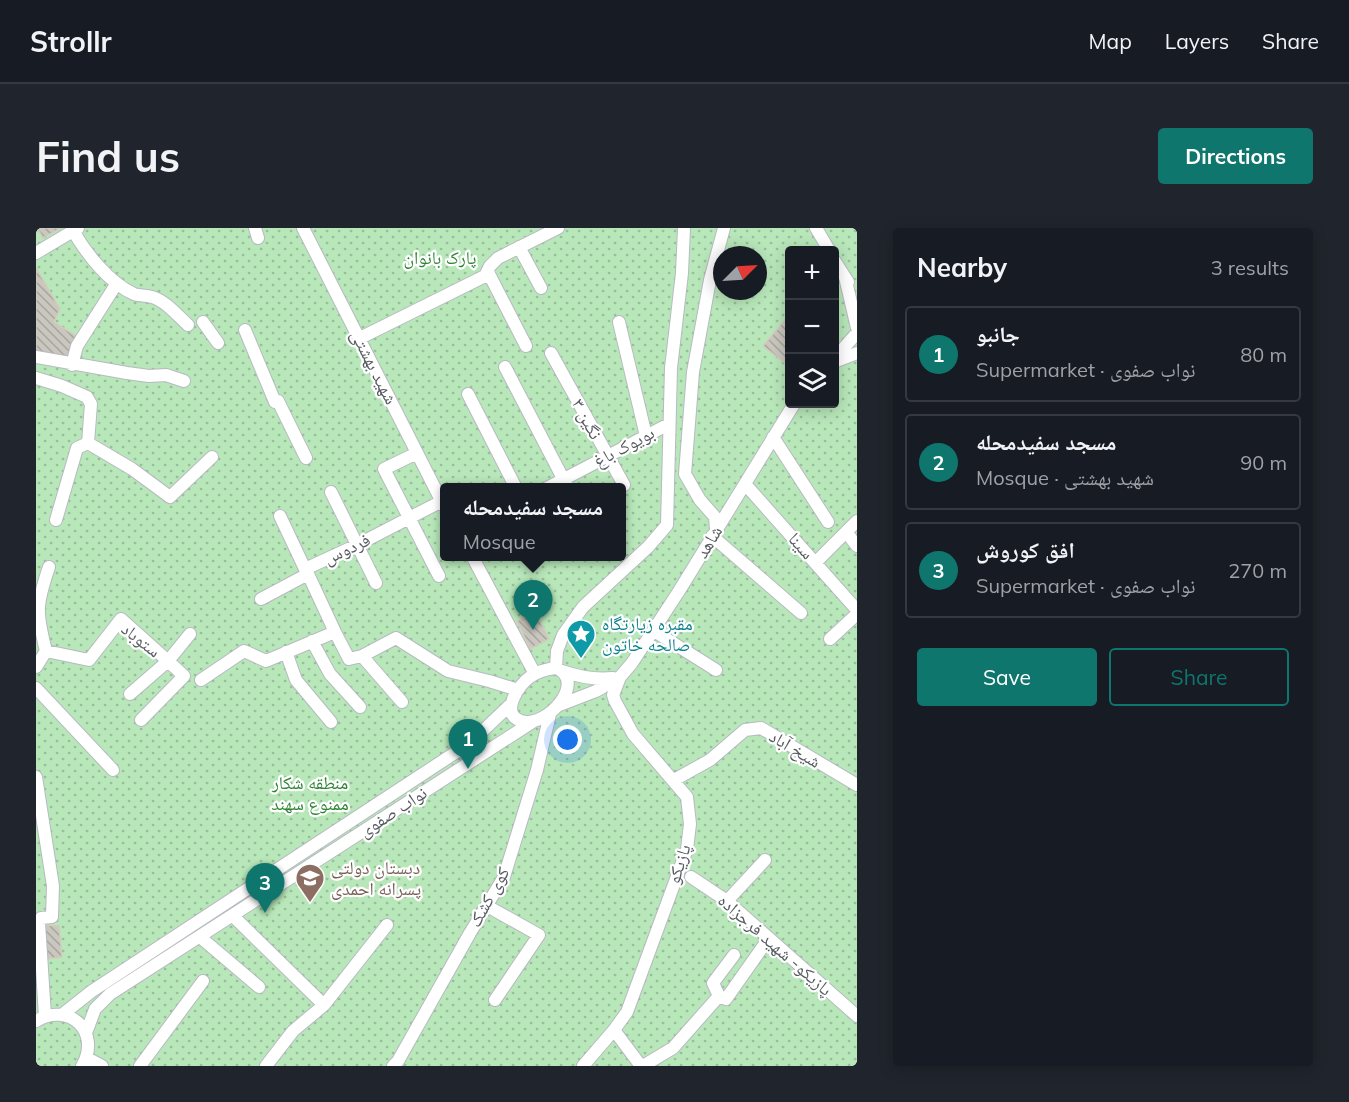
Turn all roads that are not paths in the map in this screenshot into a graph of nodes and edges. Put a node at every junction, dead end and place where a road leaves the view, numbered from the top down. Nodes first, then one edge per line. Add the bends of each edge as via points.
1 (303, 228) edge
2 (558, 228) edge
3 (684, 228) edge
4 (724, 228) edge
5 (816, 228) edge
6 (75, 230) edge
7 (827, 246) edge
8 (519, 247) junction
9 (36, 253) edge
10 (839, 268) edge
11 (488, 272) junction
12 (845, 277) junction
13 (117, 283) junction
14 (541, 288) dead end
15 (857, 294) edge
16 (203, 322) dead end
17 (619, 322) dead end
18 (188, 325) dead end
19 (245, 330) dead end
20 (857, 331) edge
21 (360, 338) junction
22 (218, 343) dead end
23 (525, 346) dead end
24 (551, 352) dead end
25 (857, 353) edge
26 (839, 354) edge
27 (36, 357) edge
28 (839, 358) edge
29 (72, 365) junction
30 (505, 367) dead end
31 (36, 378) edge
32 (184, 381) dead end
33 (468, 394) dead end
34 (791, 408) edge
35 (669, 424) junction
36 (646, 436) junction
37 (773, 437) junction
38 (670, 439) junction
39 (686, 442) junction
40 (88, 443) junction
41 (417, 453) junction
42 (607, 456) junction
43 (212, 457) dead end
44 (306, 458) dead end
45 (513, 483) edge
46 (566, 483) edge
47 (623, 483) edge
48 (745, 484) junction
49 (331, 492) dead end
50 (440, 497) edge
51 (440, 504) edge
52 (280, 516) dead end
53 (410, 517) junction
54 (56, 520) dead end
55 (857, 521) edge
56 (828, 522) dead end
57 (714, 532) junction
58 (847, 533) junction
59 (357, 545) junction
60 (857, 546) edge
61 (475, 561) edge
62 (816, 562) junction
63 (49, 567) dead end
64 (306, 571) junction
65 (439, 576) dead end
66 (376, 583) dead end
67 (261, 599) dead end
68 (857, 612) edge
69 (801, 613) dead end
70 (36, 622) edge
71 (654, 631) junction
72 (335, 632) junction
73 (190, 634) dead end
74 (830, 639) dead end
75 (312, 641) junction
76 (46, 651) junction
77 (286, 652) junction
78 (362, 656) junction
79 (168, 661) junction
80 (36, 667) edge
81 (559, 670) junction
82 (716, 670) dead end
83 (535, 674) junction
84 (620, 677) junction
85 (201, 680) dead end
86 (36, 688) edge
87 (518, 690) junction
88 (130, 693) dead end
89 (402, 702) dead end
90 (511, 705) junction
91 (360, 707) dead end
92 (553, 710) junction
93 (141, 720) dead end
94 (534, 721) junction
95 (331, 722) dead end
96 (113, 771) dead end
97 (36, 777) edge
98 (674, 780) junction
99 (856, 782) edge
100 (765, 860) dead end
101 (691, 877) dead end
102 (727, 902) junction
103 (487, 906) junction
104 (233, 915) junction
105 (387, 925) dead end
106 (200, 938) junction
107 (769, 938) junction
108 (734, 955) dead end
109 (203, 981) dead end
110 (259, 987) dead end
111 (719, 996) junction
112 (495, 1000) dead end
113 (324, 1005) junction
114 (63, 1014) junction
115 (857, 1016) edge
116 (40, 1018) edge
117 (614, 1030) junction
118 (86, 1033) junction
119 (84, 1062) edge
120 (102, 1066) edge
121 (140, 1066) edge
122 (266, 1066) edge
123 (393, 1066) edge
124 (583, 1066) edge
125 (642, 1066) edge

1 - 21 street, شهید بهشتی
2 - 8 street
3 - 35 street
4 - 39 street via 693,372
5 - 7 street
6 - 9 street
6 - 13 street via 87,254
8 - 11 street via 498,258
8 - 14 street
10 - 12 street
11 - 21 street
11 - 23 street
12 - 15 street
12 - 20 street
13 - 18 street via 134,294 165,304
13 - 29 street via 77,346
16 - 22 street
17 - 36 street
19 - 44 street via 275,402 278,401
20 - 26 street
21 - 41 street, شهید بهشتی
24 - 42 street, نگین ۳
25 - 28 street
27 - 29 street
29 - 32 street via 166,375
30 - 46 street
31 - 40 street via 87,397 91,405
33 - 45 street
34 - 37 street, شاهد
35 - 36 street, بویوک باغ
35 - 38 street
36 - 42 street, بویوک باغ
37 - 48 street, شاهد
37 - 56 street
38 - 39 street
38 - 81 street via 667,525 583,607 563,635 557,651
39 - 57 street via 685,474 715,517
40 - 43 street via 170,496
40 - 54 street via 78,448
41 - 50 street, شهید بهشتی
41 - 53 street via 384,470
42 - 46 street, بویوک باغ
42 - 47 street, نگین ۳
48 - 57 street, شاهد
48 - 62 street, سینا
49 - 59 street
51 - 53 street, فردوس
52 - 64 street
53 - 59 street, فردوس
53 - 65 street
55 - 58 street
57 - 69 street
57 - 71 street, شاهد
58 - 60 street
58 - 62 street
59 - 64 street, فردوس
59 - 66 street
61 - 83 street
62 - 68 street, سینا
63 - 70 street via 37,596
64 - 67 street, فردوس
64 - 72 street
68 - 74 street
70 - 76 street
71 - 82 street
71 - 84 street, شاهد
72 - 75 street
72 - 78 street via 349,659
73 - 79 street, ستوباد
75 - 77 street
75 - 91 street via 330,675
76 - 79 street, ستوباد via 88,660 121,619
76 - 80 street
77 - 85 street via 266,662 244,651
77 - 95 street via 296,681
78 - 87 street via 396,638 448,671
78 - 89 street
79 - 88 street
79 - 93 street via 184,676
81 - 83 street
81 - 84 street via 598,680
81 - 92 street via 568,679 567,689
83 - 87 street
84 - 92 street
84 - 98 street, پازیکو via 613,695 615,701 633,734
86 - 96 street
87 - 90 street
90 - 94 street via 516,719
90 - 114 street, نواب صفوی via 470,743
92 - 94 street
92 - 103 street, کوی کشک via 504,878
94 - 104 street, نواب صفوی
97 - 116 street via 53,886 52,917 41,918 39,923
98 - 99 street, شیخ آباد via 710,760 745,730 761,728
98 - 117 street, پازیکو via 687,796 687,849 627,1012
100 - 102 street
101 - 102 street, پازیکو- شهید فرجزاده
102 - 107 street, پازیکو- شهید فرجزاده
103 - 112 street via 539,935
103 - 123 street, کوی کشک
104 - 106 street, نواب صفوی
104 - 113 street
105 - 113 street
106 - 110 street
106 - 118 street, نواب صفوی via 110,994 95,1009
107 - 111 street via 726,999
107 - 115 street, پازیکو- شهید فرجزاده
108 - 111 street via 713,983
109 - 121 street
111 - 125 street via 673,1048
113 - 122 street via 293,1031
114 - 116 street
114 - 118 street via 80,1024
117 - 124 street, پازیکو
117 - 125 street
118 - 119 street
119 - 120 street

